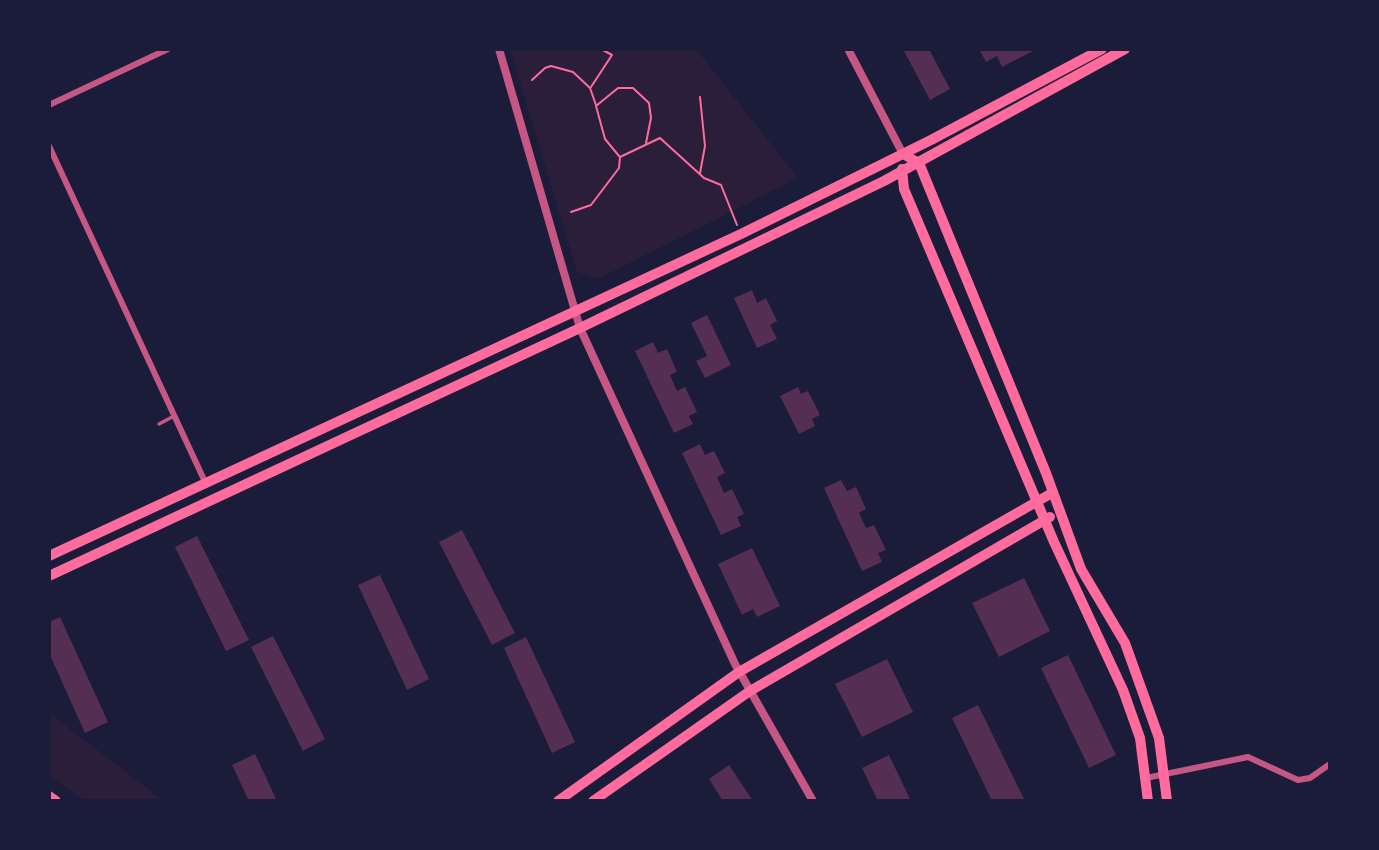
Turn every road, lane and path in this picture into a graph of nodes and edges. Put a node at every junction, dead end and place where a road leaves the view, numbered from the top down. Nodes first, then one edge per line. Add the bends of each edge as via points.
1 (168, 49) edge
2 (499, 49) edge
3 (601, 49) edge
4 (848, 49) edge
5 (1101, 49) edge
6 (1125, 49) edge
7 (532, 80) dead end
8 (590, 88) junction
9 (700, 97) dead end
10 (49, 105) edge
11 (596, 106) junction
12 (646, 144) junction
13 (49, 146) edge
14 (903, 154) junction
15 (620, 157) junction
16 (919, 163) junction
17 (901, 172) junction
18 (700, 174) junction
19 (571, 212) dead end
20 (741, 234) junction
21 (576, 312) junction
22 (580, 328) junction
23 (174, 416) junction
24 (159, 424) dead end
25 (206, 484) junction
26 (1052, 493) junction
27 (1038, 500) junction
28 (1059, 513) junction
29 (1045, 520) junction
30 (49, 556) edge
31 (49, 576) edge
32 (739, 672) junction
33 (750, 691) junction
34 (1330, 764) edge
35 (1164, 776) junction
36 (1146, 778) junction
37 (49, 796) edge
38 (56, 801) edge
39 (558, 801) edge
40 (593, 801) edge
41 (813, 801) edge
42 (1148, 801) edge
43 (1167, 801) edge

1 - 10 street
2 - 21 street
3 - 8 path via 612,55
4 - 14 street
5 - 14 main road
6 - 16 main road
7 - 8 path via 551,66 573,72
8 - 11 path
9 - 18 path via 705,146
11 - 12 path via 618,88 633,88 649,103
11 - 15 path via 605,139
12 - 15 path
12 - 18 path via 660,138
13 - 23 street
14 - 16 main road
14 - 17 main road
14 - 20 main road
15 - 19 path via 619,168 591,205
16 - 17 main road
16 - 26 main road
17 - 22 main road
17 - 27 main road via 904,189
18 - 20 path via 720,185
20 - 21 main road
21 - 22 street
21 - 25 main road
22 - 31 main road
22 - 32 street
23 - 24 lane
23 - 25 street
25 - 30 main road
26 - 27 main road
26 - 28 main road
27 - 29 main road
27 - 32 main road
28 - 29 main road
28 - 35 main road via 1082,569 1125,643 1158,738
29 - 33 main road
29 - 36 main road via 1123,690 1140,738
32 - 33 street
32 - 39 main road
33 - 40 main road
33 - 41 street
34 - 35 street via 1311,778 1298,780 1248,757
35 - 36 street
35 - 43 main road
36 - 42 main road
37 - 38 main road

